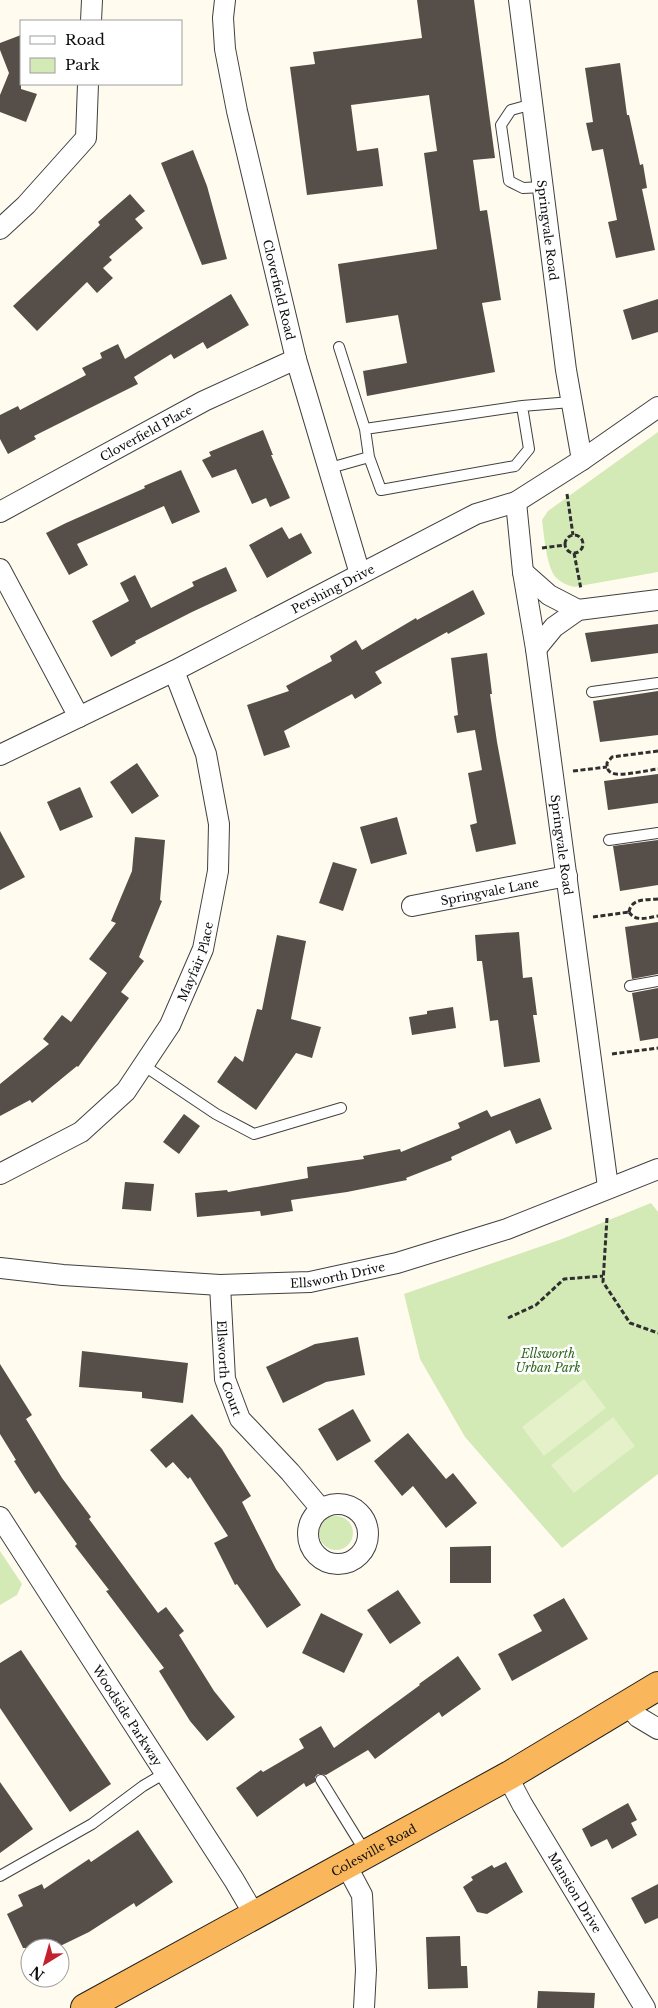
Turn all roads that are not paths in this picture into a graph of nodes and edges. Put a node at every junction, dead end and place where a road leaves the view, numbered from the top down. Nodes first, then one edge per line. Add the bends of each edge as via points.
1 (92, 0) edge
2 (225, 0) edge
3 (519, 0) edge
4 (91, 20) edge
5 (88, 85) edge
6 (533, 104) junction
7 (543, 187) junction
8 (0, 229) edge
9 (339, 347) dead end
10 (296, 359) junction
11 (571, 402) junction
12 (522, 406) junction
13 (658, 407) edge
14 (365, 429) junction
15 (369, 457) junction
16 (582, 460) junction
17 (330, 468) junction
18 (516, 502) junction
19 (0, 512) edge
20 (0, 569) edge
21 (523, 572) junction
22 (360, 574) junction
23 (658, 600) edge
24 (578, 610) junction
25 (536, 649) junction
26 (174, 670) junction
27 (658, 683) edge
28 (592, 692) dead end
29 (79, 717) junction
30 (0, 755) edge
31 (658, 833) edge
32 (608, 840) dead end
33 (567, 876) junction
34 (412, 906) dead end
35 (658, 981) edge
36 (630, 986) dead end
37 (143, 1065) junction
38 (341, 1108) dead end
39 (658, 1169) edge
40 (0, 1174) edge
41 (608, 1187) junction
42 (1, 1265) edge
43 (220, 1285) junction
44 (321, 1508) dead end
45 (0, 1517) edge
46 (658, 1686) edge
47 (628, 1705) junction
48 (658, 1729) edge
49 (165, 1773) junction
50 (510, 1775) junction
51 (321, 1780) dead end
52 (356, 1859) junction
53 (0, 1876) edge
54 (255, 1916) junction
55 (85, 2008) edge
56 (364, 2008) edge
57 (645, 2008) edge

1 - 4 street
2 - 10 street, Cloverfield Road via 225,49 236,111
3 - 6 street, Springvale Road
5 - 8 street via 86,138
6 - 7 street, Springvale Road
6 - 7 lane via 511,110 500,125 509,181 523,188
7 - 11 street, Springvale Road
9 - 14 lane
10 - 17 street, Cloverfield Road
10 - 19 street, Cloverfield Place via 204,401
11 - 12 lane
11 - 16 street, Springvale Road
12 - 14 lane
12 - 15 lane via 528,449 515,466 381,490
13 - 16 street, Pershing Drive
14 - 15 lane
15 - 17 lane
16 - 18 street, Pershing Drive
17 - 22 street, Cloverfield Road
18 - 21 street, Springvale Road
18 - 22 street, Pershing Drive via 476,514
20 - 29 street
21 - 24 street via 549,594
21 - 25 street, Springvale Road
22 - 26 street, Pershing Drive
23 - 24 street
24 - 25 street via 554,628
25 - 33 street, Springvale Road
26 - 29 street, Pershing Drive
26 - 37 street, Mayfair Place via 206,754 218,824 218,871 202,949 170,1025
27 - 28 lane
29 - 30 street, Pershing Drive
31 - 32 lane
33 - 34 street, Springvale Lane
33 - 41 street, Springvale Road
35 - 36 lane
37 - 38 lane via 216,1114 254,1134
37 - 40 street, Mayfair Place via 126,1091 81,1132
39 - 41 street, Ellsworth Drive
41 - 43 street, Ellsworth Drive via 507,1229 397,1263 310,1282
42 - 43 street, Ellsworth Drive via 63,1275
43 - 44 street, Ellsworth Court via 226,1379 240,1419
45 - 49 street, Woodside Parkway
46 - 47 highway, Colesville Road
47 - 48 street via 638,1717
47 - 50 highway, Colesville Road
49 - 53 lane via 92,1824
49 - 54 street, Woodside Parkway
50 - 52 highway, Colesville Road
50 - 57 street, Mansion Drive via 522,1804
51 - 52 lane
52 - 54 highway, Colesville Road
52 - 56 street via 362,1894 366,1970
54 - 55 highway, Colesville Road

